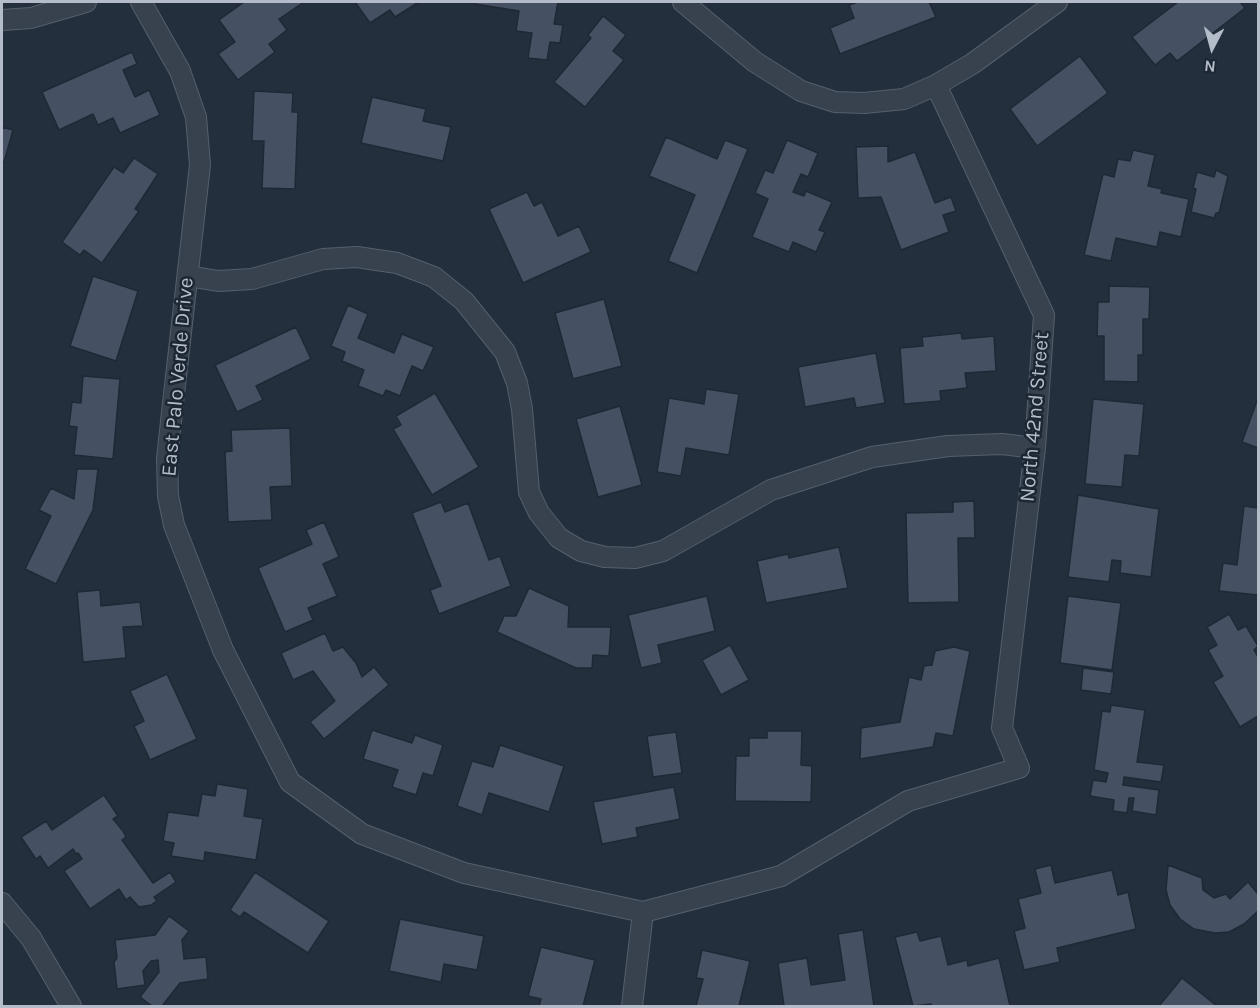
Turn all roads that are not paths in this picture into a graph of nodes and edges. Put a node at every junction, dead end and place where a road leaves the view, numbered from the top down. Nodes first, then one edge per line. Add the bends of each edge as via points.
1 (86, 2) edge
2 (141, 2) edge
3 (682, 2) edge
4 (1057, 2) edge
5 (2, 20) edge
6 (936, 85) junction
7 (188, 276) junction
8 (1035, 448) junction
9 (1019, 768) joint
10 (2, 903) edge
11 (643, 912) junction
12 (71, 1006) edge
13 (632, 1006) edge

1 - 5 street via 31,18
2 - 7 street, East Palo Verde Drive via 180,71 196,117 200,165
3 - 6 street via 755,62 801,92 835,102 864,103 904,99
4 - 6 street via 972,64
6 - 8 street, North 42nd Street via 1044,315
7 - 8 street via 218,281 252,279 322,259 357,258 397,263 434,277 464,301 505,352 522,409 529,492 539,513 559,538 605,557 635,558 663,551 771,490 872,457 948,446 1002,444
7 - 11 street, East Palo Verde Drive via 168,448 168,496 174,525 223,650 290,782 362,834 464,873
8 - 9 street, North 42nd Street via 1002,728
9 - 11 street, East Palo Verde Drive via 908,801 781,876
10 - 12 street via 31,938
11 - 13 street

